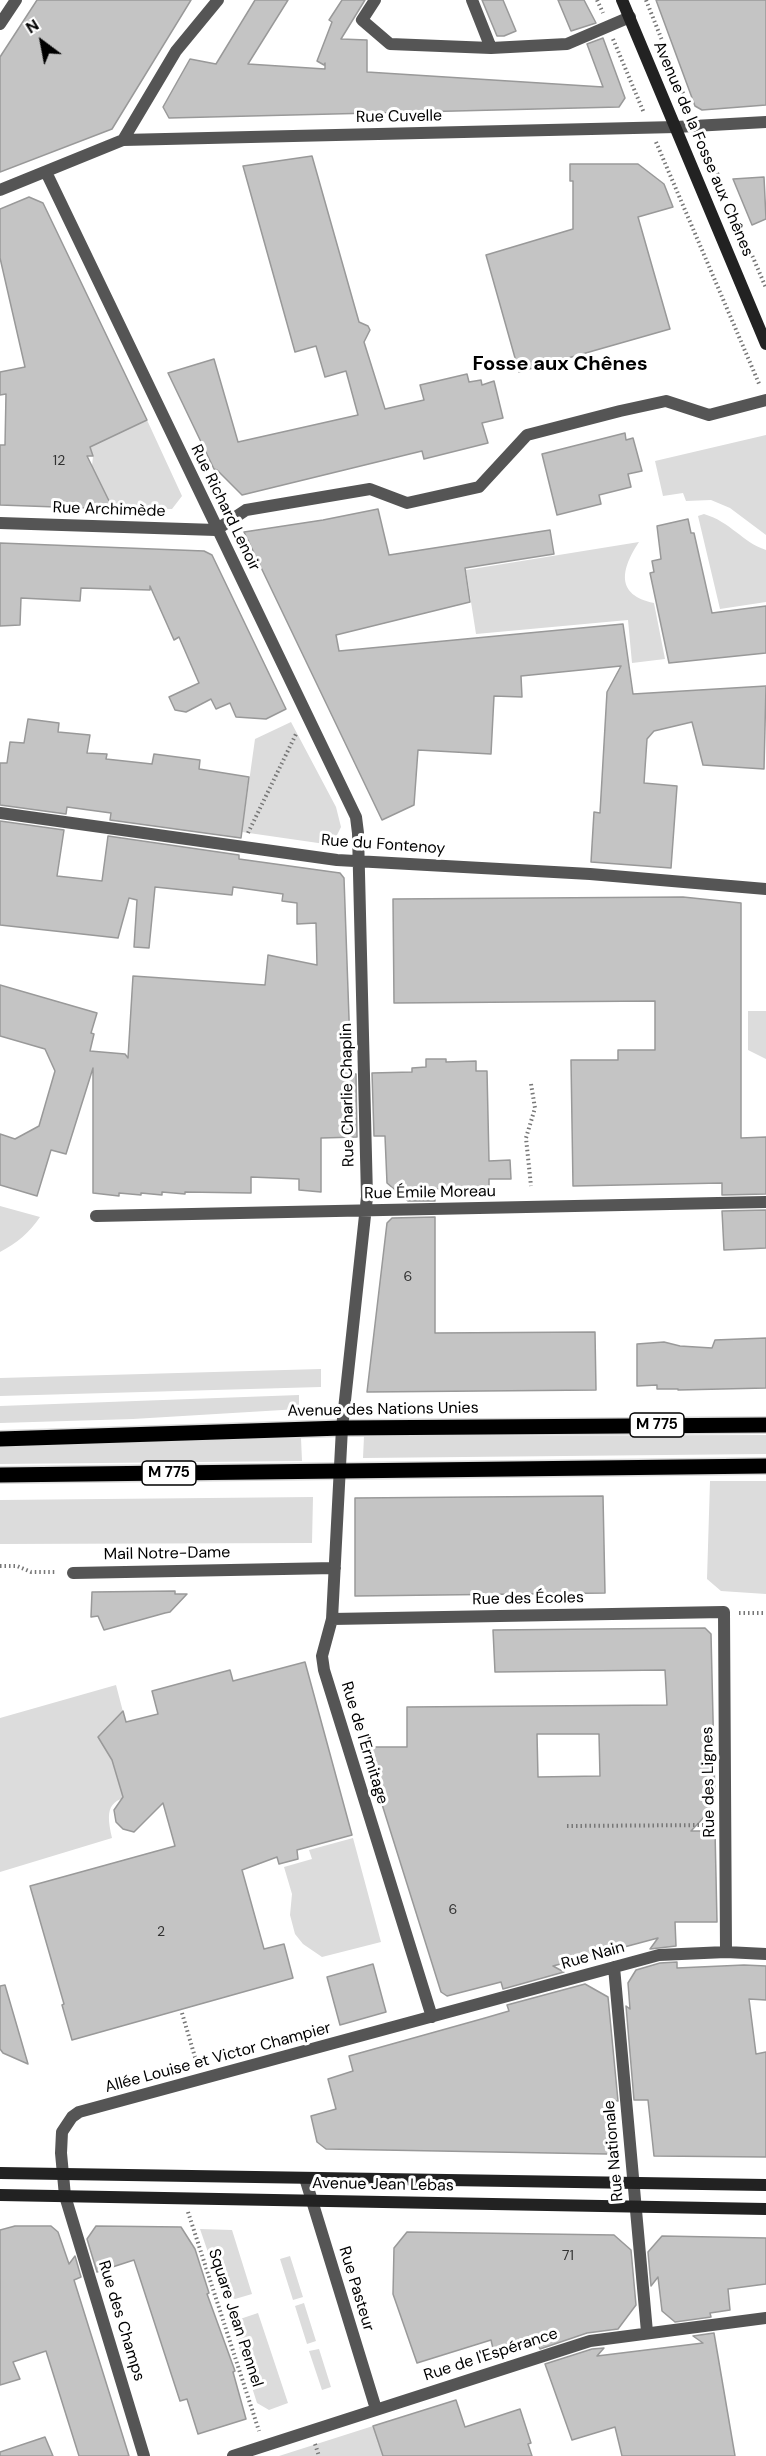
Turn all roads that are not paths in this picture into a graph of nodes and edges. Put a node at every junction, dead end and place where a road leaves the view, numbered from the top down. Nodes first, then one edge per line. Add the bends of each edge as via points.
1 (16, 0) edge
2 (218, 0) edge
3 (375, 0) edge
4 (472, 0) edge
5 (622, 0) edge
6 (630, 17) junction
7 (0, 24) edge
8 (491, 48) junction
9 (766, 122) edge
10 (676, 127) junction
11 (123, 140) junction
12 (46, 172) junction
13 (0, 190) edge
14 (766, 344) edge
15 (766, 400) edge
16 (0, 523) edge
17 (216, 530) junction
18 (0, 813) edge
19 (359, 861) junction
20 (766, 889) edge
21 (766, 1202) edge
22 (366, 1211) junction
23 (96, 1216) dead end
24 (766, 1425) edge
25 (342, 1428) junction
26 (0, 1439) edge
27 (766, 1466) edge
28 (339, 1471) junction
29 (0, 1475) edge
30 (335, 1568) junction
31 (73, 1573) road end
32 (724, 1612) joint
33 (332, 1619) junction
34 (726, 1952) junction
35 (766, 1954) edge
36 (614, 1968) junction
37 (432, 2017) junction
38 (0, 2173) edge
39 (63, 2175) junction
40 (305, 2178) junction
41 (634, 2183) junction
42 (766, 2185) edge
43 (0, 2195) edge
44 (65, 2196) junction
45 (312, 2200) junction
46 (635, 2207) junction
47 (766, 2209) edge
48 (766, 2318) edge
49 (647, 2332) junction
50 (375, 2409) junction
51 (144, 2456) edge
52 (233, 2456) edge

1 - 7 street
2 - 11 street via 176,51
3 - 8 street via 362,20 390,44
4 - 8 street
5 - 6 main road, Avenue de la Fosse aux Chênes
6 - 8 street via 567,44
6 - 10 main road, Avenue de la Fosse aux Chênes
9 - 10 street, Rue Cuvelle
10 - 11 street, Rue Cuvelle
10 - 14 main road, Avenue de la Fosse aux Chênes
11 - 12 street
12 - 13 street
12 - 17 street, Rue Richard Lenoir
15 - 17 street via 709,415 666,401 632,408 527,435 480,487 407,503 370,489 246,510
16 - 17 street, Rue Archimède
17 - 19 street, Rue Richard Lenoir via 356,817
18 - 19 street, Rue du Fontenoy
19 - 20 street, Rue du Fontenoy
19 - 22 street, Rue Charlie Chaplin
21 - 22 street, Rue Émile Moreau
22 - 23 street, Rue Émile Moreau
22 - 25 street, Rue Charlie Chaplin
24 - 25 main road, Avenue des Nations Unies / M 775
25 - 26 main road, Avenue des Nations Unies / M 775
25 - 28 street, Rue Charlie Chaplin
27 - 28 main road, M 775
28 - 29 main road, M 775
28 - 30 street, Rue de l'Ermitage
30 - 31 street, Mail Notre-Dame
30 - 33 street, Rue de l'Ermitage
32 - 33 street, Rue des Écoles
32 - 34 street, Rue des Lignes
33 - 37 street, Rue de l'Ermitage via 322,1656 324,1670
34 - 35 street, Rue Nain
34 - 36 street, Rue Nain via 659,1955
36 - 37 street, Rue Nain
36 - 41 street, Rue Nationale
37 - 39 street, Allée Louise et Victor Champier via 79,2112 62,2132
38 - 39 main road, Avenue Jean Lebas
39 - 40 main road, Avenue Jean Lebas
39 - 44 street, Allée Louise et Victor Champier
40 - 41 main road, Avenue Jean Lebas
40 - 45 street, Rue Pasteur
41 - 42 main road, Avenue Jean Lebas
41 - 46 street, Rue Nationale
43 - 44 main road, Avenue Jean Lebas
44 - 45 main road, Avenue Jean Lebas
44 - 51 street, Rue des Champs
45 - 46 main road, Avenue Jean Lebas
45 - 50 street, Rue Pasteur
46 - 47 main road, Avenue Jean Lebas
46 - 49 street, Rue Nationale
48 - 49 street, Rue de l'Espérance
49 - 50 street, Rue de l'Espérance via 590,2341
50 - 52 street, Rue de l'Espérance

